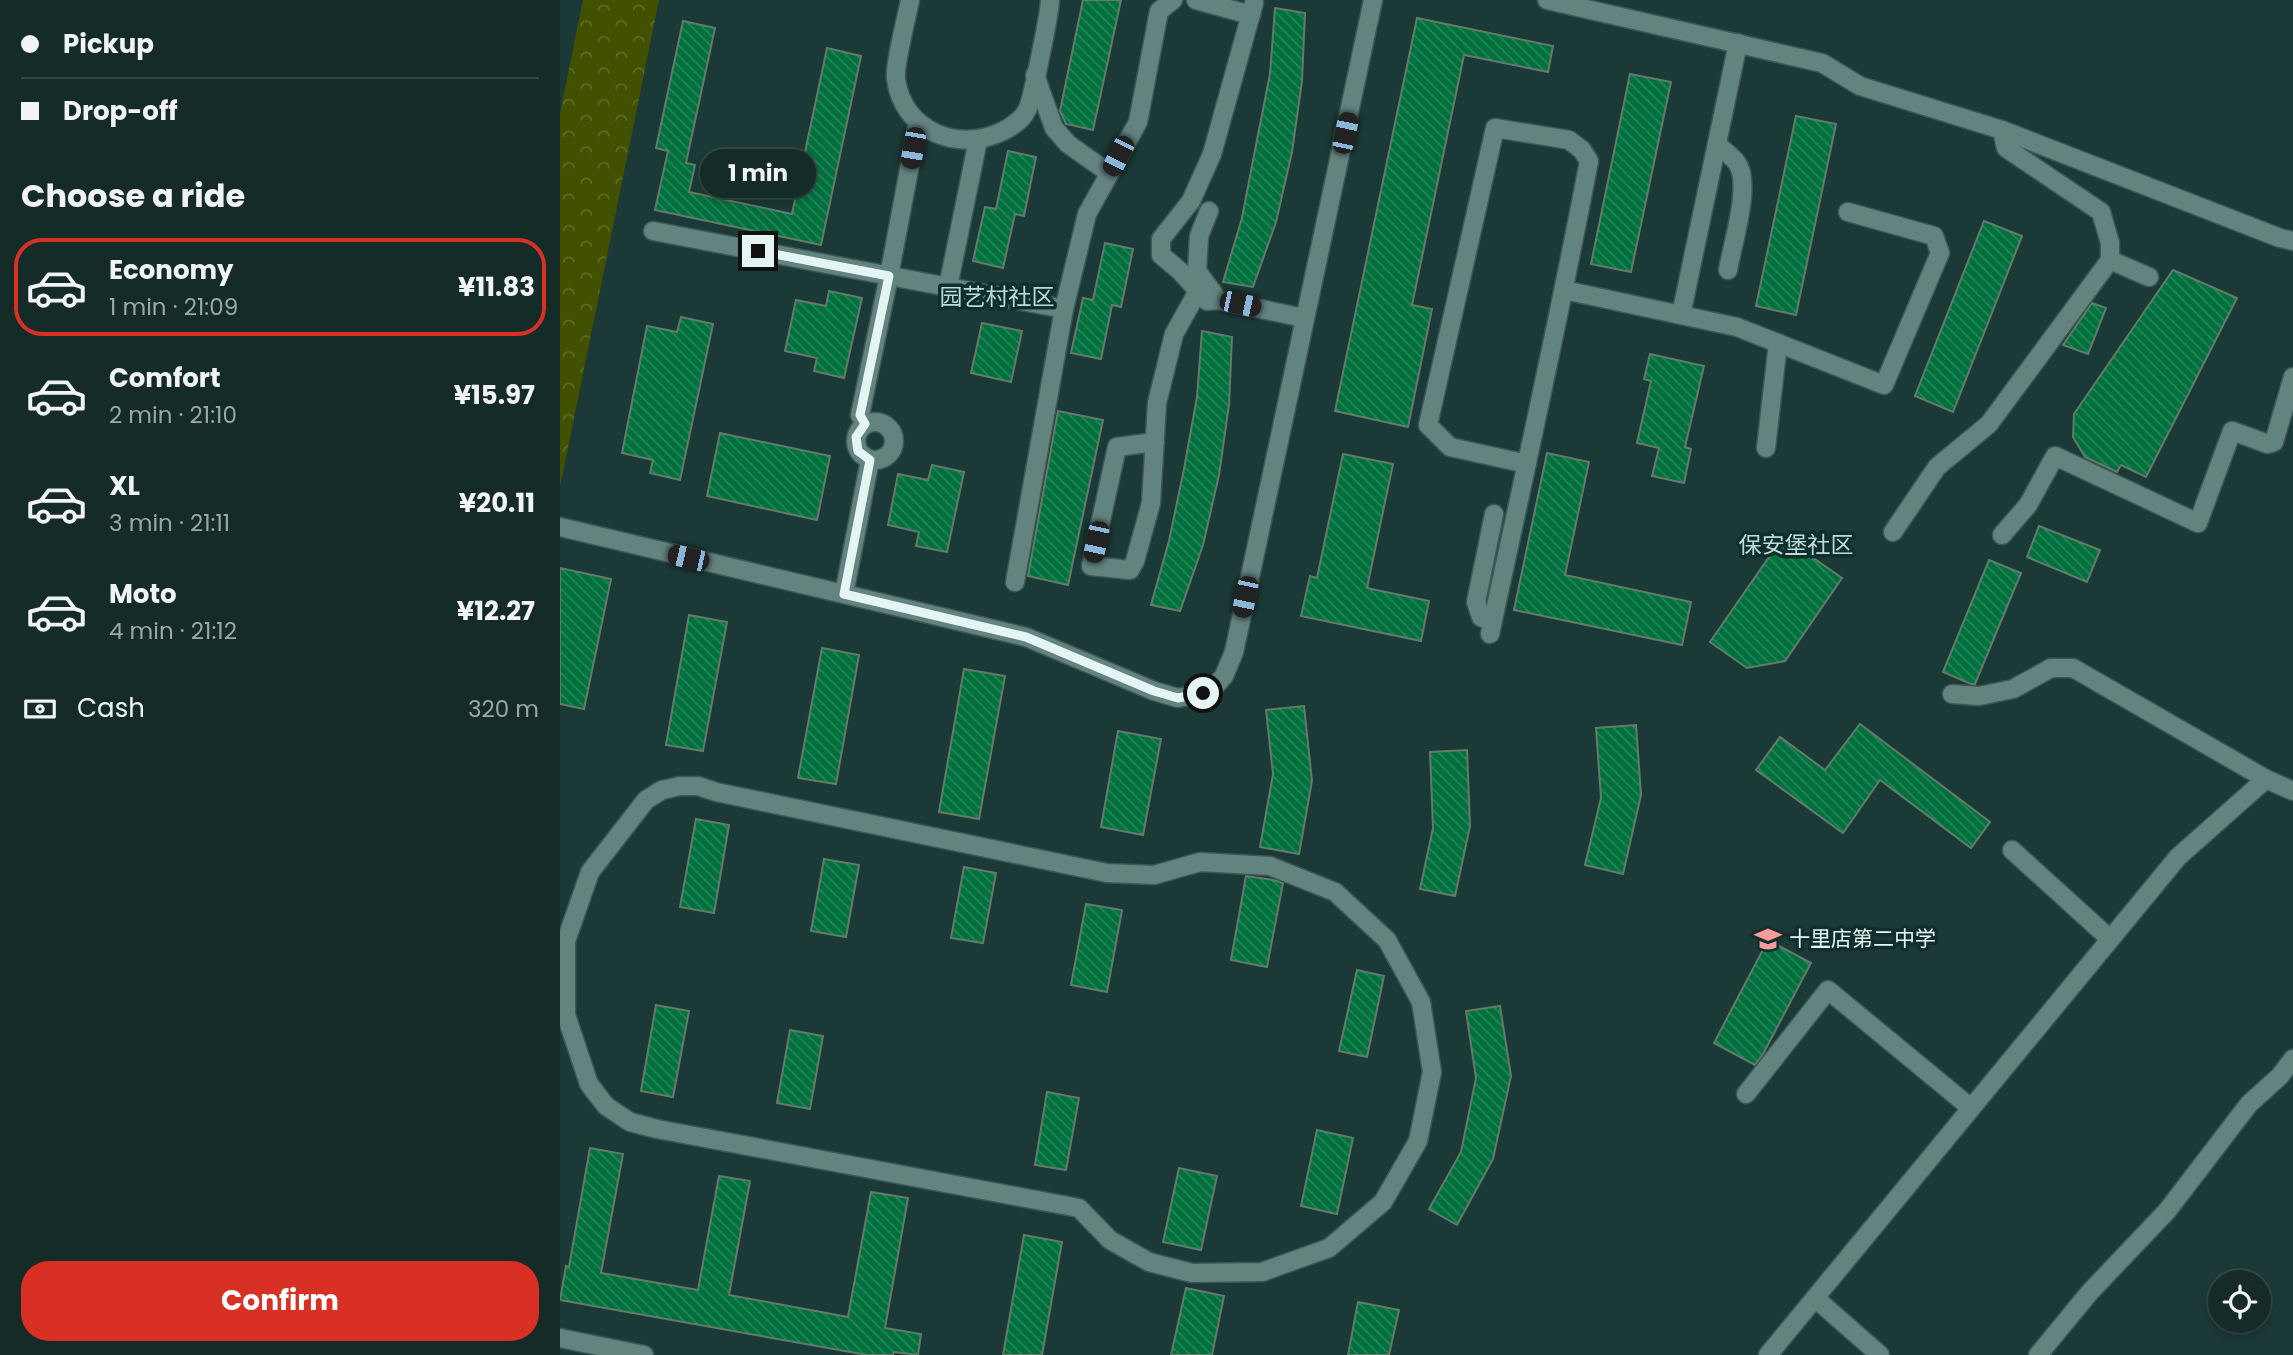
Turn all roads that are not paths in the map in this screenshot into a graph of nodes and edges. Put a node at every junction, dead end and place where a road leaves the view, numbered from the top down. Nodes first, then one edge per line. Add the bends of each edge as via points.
1 (910, 0) edge
2 (1050, 0) edge
3 (1172, 0) edge
4 (1196, 0) edge
5 (1373, 0) edge
6 (1547, 0) edge
7 (1738, 43) junction
8 (1035, 75) junction
9 (918, 122) junction
10 (2002, 130) junction
11 (978, 140) junction
12 (1717, 145) junction
13 (1109, 173) junction
14 (1209, 211) dead end
15 (1848, 212) dead end
16 (653, 231) dead end
17 (2293, 241) edge
18 (2110, 260) junction
19 (1728, 270) dead end
20 (889, 276) junction
21 (2149, 277) dead end
22 (948, 287) junction
23 (1564, 290) junction
24 (1198, 291) junction
25 (1218, 300) junction
26 (1065, 309) junction
27 (1681, 315) junction
28 (1304, 318) junction
29 (1778, 343) junction
30 (2293, 377) edge
31 (865, 424) junction
32 (1155, 442) junction
33 (1766, 447) dead end
34 (870, 460) junction
35 (1527, 464) junction
36 (1494, 514) dead end
37 (560, 527) edge
38 (1893, 532) dead end
39 (2003, 535) dead end
40 (1015, 582) dead end
41 (844, 594) junction
42 (1952, 694) dead end
43 (2266, 779) junction
44 (2293, 791) edge
45 (716, 792) joint
46 (2012, 850) dead end
47 (2110, 939) junction
48 (2293, 1059) edge
49 (1746, 1094) dead end
50 (1971, 1108) junction
51 (1815, 1298) junction
52 (560, 1338) edge
53 (644, 1355) edge
54 (1768, 1355) edge
55 (1880, 1355) edge
56 (2038, 1355) edge

1 - 9 street via 896,78 903,102
2 - 8 street
3 - 13 street via 1159,11 1138,122
4 - 24 street via 1252,9 1212,154 1191,201 1161,239 1161,256
5 - 28 street
6 - 7 street
7 - 10 street via 1822,62 1860,86
7 - 12 street
8 - 11 street via 1028,110 1010,128
8 - 13 street via 1054,128 1068,144
9 - 11 street via 939,136
9 - 20 street
10 - 17 street
10 - 18 street via 2006,148 2101,212
11 - 22 street
12 - 19 street via 1742,172 1743,192
12 - 27 street
13 - 26 street via 1087,214
14 - 25 street via 1199,236 1197,271
15 - 29 street via 1934,236 1940,253 1884,385
16 - 20 street
18 - 21 street
18 - 38 street via 1989,424 1937,467
20 - 22 street
20 - 31 street via 860,415
22 - 26 street
23 - 27 street
23 - 35 street
23 - 35 street via 1589,161 1569,140 1495,128 1428,425 1450,447
24 - 25 street via 1207,301
24 - 32 street via 1174,334 1157,403
25 - 28 street
26 - 40 street
27 - 29 street via 1737,327
28 - 41 street via 1234,652 1215,686 1178,698 1026,637
29 - 33 street
30 - 39 street via 2274,442 2232,431 2198,523 2055,456 2028,505
31 - 34 street via 856,444
31 - 34 street via 880,422 894,438 885,458
32 - 32 street via 1151,502 1135,561 1130,570 1091,565 1116,447
34 - 41 street
35 - 36 street via 1491,628 1476,602
37 - 41 street
42 - 43 street via 1979,696 2013,689 2051,668 2073,668
43 - 44 street
43 - 47 street via 2178,857
45 - 45 street via 680,786 646,800 590,872 566,941 566,1015 590,1084 606,1106 630,1122 1079,1208 1119,1246 1149,1262 1192,1273 1262,1272 1329,1248 1382,1202 1418,1141 1432,1072 1421,1002 1387,940 1335,892 1270,866 1199,863 1154,875 1107,873
46 - 47 street
47 - 50 street
48 - 56 street via 2249,1104 2167,1211
49 - 50 street via 1828,990
50 - 51 street
51 - 54 street
51 - 55 street
52 - 53 street

